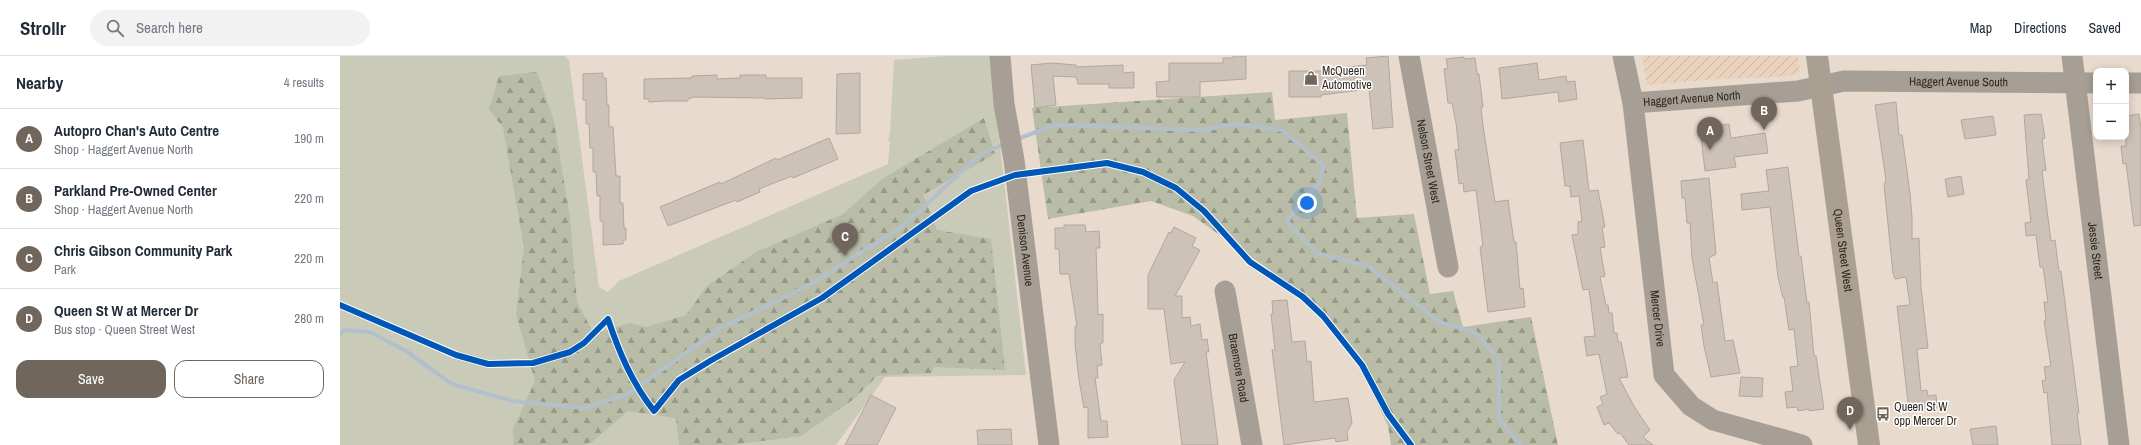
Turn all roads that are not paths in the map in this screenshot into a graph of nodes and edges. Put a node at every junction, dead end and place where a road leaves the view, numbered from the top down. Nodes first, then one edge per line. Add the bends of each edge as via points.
1 (1000, 56) edge
2 (1409, 56) edge
3 (1623, 56) edge
4 (1817, 56) edge
5 (2072, 56) edge
6 (2076, 83) junction
7 (2093, 83) edge
8 (2129, 83) edge
9 (2141, 83) edge
10 (1821, 86) junction
11 (1633, 103) junction
12 (1448, 267) dead end
13 (1225, 290) dead end
14 (1049, 445) edge
15 (1252, 445) edge
16 (1802, 445) edge
17 (1868, 445) edge
18 (2119, 445) edge

1 - 14 street, Denison Avenue
2 - 12 street, Nelson Street West
3 - 11 street, Haggert Avenue North
4 - 10 main road, Queen Street West
5 - 6 street, Jessie Street
6 - 7 street, Haggert Avenue South
6 - 10 street, Haggert Avenue South via 1844,81
6 - 18 street, Jessie Street
8 - 9 street
10 - 11 street, Haggert Avenue North via 1798,91
10 - 17 main road, Queen Street West
11 - 16 street, Mercer Drive via 1664,375 1691,406 1713,420
13 - 15 street, Braemore Road

